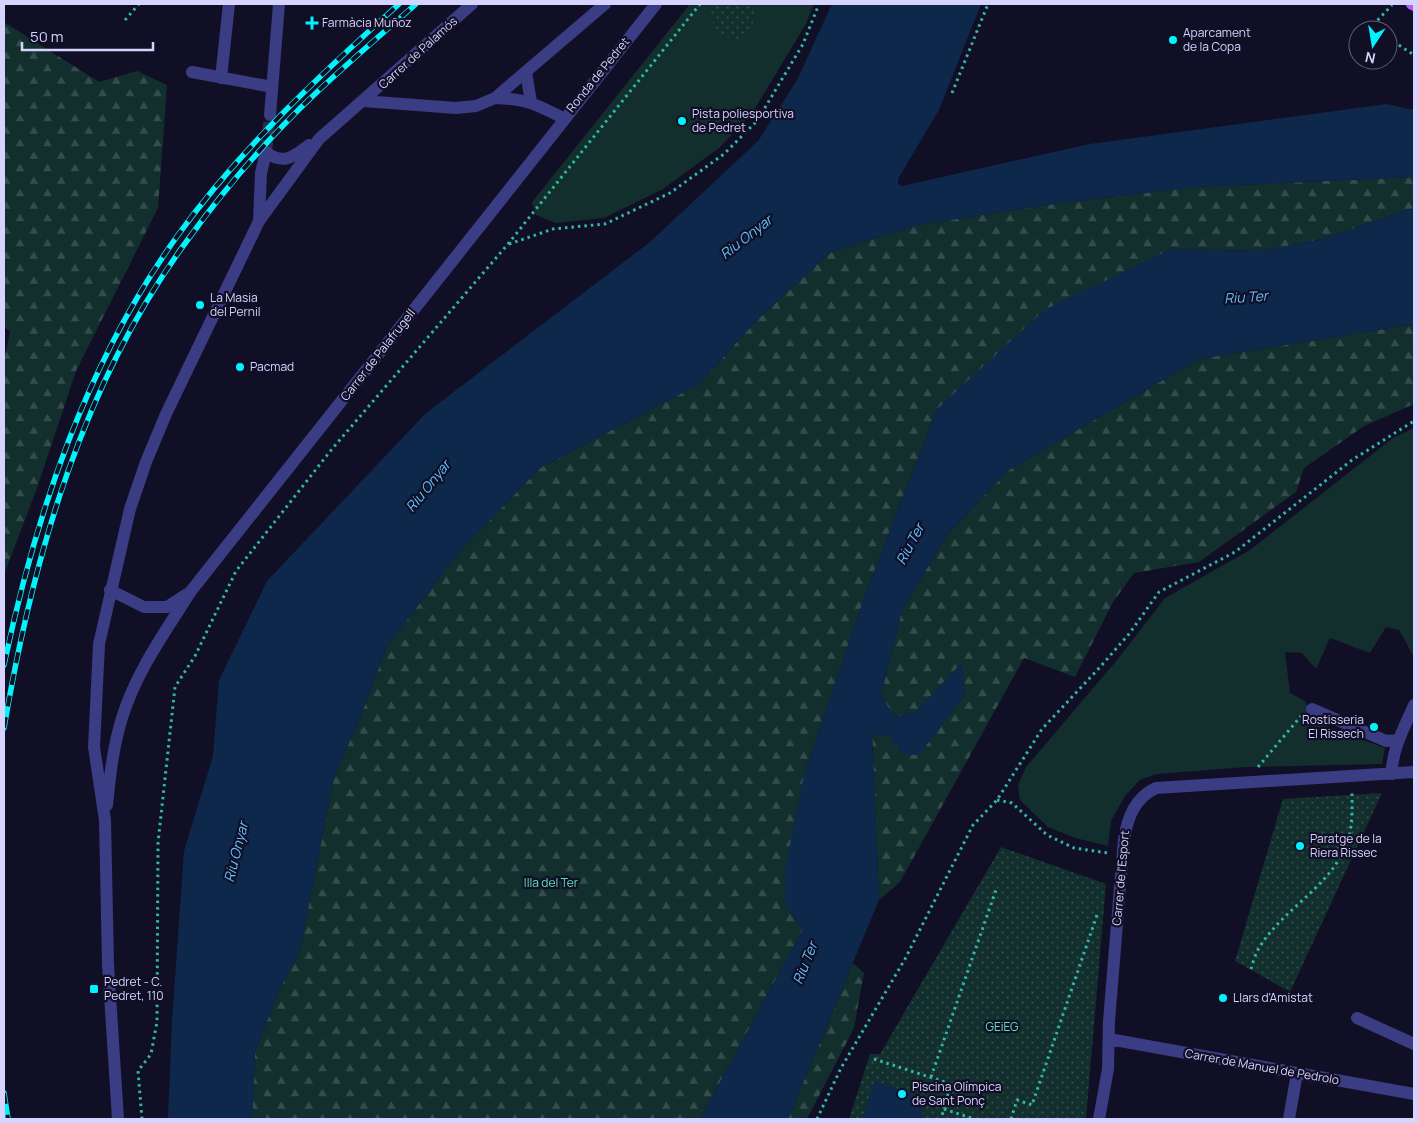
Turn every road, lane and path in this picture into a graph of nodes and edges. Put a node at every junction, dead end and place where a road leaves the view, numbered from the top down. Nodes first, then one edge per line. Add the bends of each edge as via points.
1 (138, 4) edge
2 (229, 4) edge
3 (279, 4) edge
4 (472, 4) edge
5 (605, 4) edge
6 (656, 4) edge
7 (700, 4) edge
8 (819, 4) edge
9 (988, 4) edge
10 (1392, 5) edge
11 (125, 20) dead end
12 (1378, 20) edge
13 (1398, 45) edge
14 (1414, 55) edge
15 (192, 72) dead end
16 (526, 72) junction
17 (221, 78) junction
18 (272, 87) junction
19 (952, 93) dead end
20 (495, 98) junction
21 (362, 101) junction
22 (532, 102) junction
23 (270, 115) tunnel mouth
24 (563, 118) junction
25 (319, 139) junction
26 (259, 221) junction
27 (508, 244) junction
28 (1414, 421) edge
29 (110, 590) junction
30 (191, 591) junction
31 (1414, 705) edge
32 (1312, 709) joint
33 (1400, 740) junction
34 (1414, 772) edge
35 (1392, 774) junction
36 (1244, 782) junction
37 (1352, 790) dead end
38 (997, 800) junction
39 (106, 820) junction
40 (1123, 855) junction
41 (997, 887) dead end
42 (1097, 916) dead end
43 (1251, 970) dead end
44 (1357, 1018) dead end
45 (1109, 1039) junction
46 (1414, 1044) edge
47 (874, 1059) dead end
48 (1297, 1073) junction
49 (932, 1077) junction
50 (1414, 1094) edge
51 (944, 1109) junction
52 (118, 1119) edge
53 (142, 1119) edge
54 (817, 1119) edge
55 (940, 1119) edge
56 (974, 1119) edge
57 (1010, 1119) edge
58 (1099, 1119) edge
59 (1288, 1119) edge

1 - 11 path
2 - 17 street
3 - 18 street
4 - 21 street, Carrer de Palamós
5 - 16 street
6 - 24 street, Ronda de Pedret
7 - 27 path
8 - 27 path via 803,44 756,120 724,154 670,193 605,224 553,229
9 - 19 path
10 - 12 path
13 - 14 path
15 - 17 street
16 - 20 street
16 - 22 street
17 - 18 street
18 - 23 street
20 - 21 street via 476,106 456,108
20 - 22 street, Ronda de Pedret
21 - 25 street, Carrer de Palamós
22 - 24 street, Ronda de Pedret
24 - 30 street, Carrer de Palafrugell via 549,140
25 - 26 street
25 - 26 street via 290,159 280,160 266,152 261,173
26 - 29 street via 146,462
27 - 53 path via 332,449 236,571 199,648 175,687 158,843 157,1022 151,1054 138,1070
28 - 38 path via 1352,460 1235,552 1159,592 1101,666 1042,729
29 - 30 street, Carrer de Palafrugell via 144,607 167,607
29 - 39 street via 99,644 94,748
30 - 39 street, Carrer de Palafrugell via 153,650 129,698 111,763
31 - 33 street
32 - 33 street via 1386,741
32 - 36 path via 1304,710
33 - 35 street
34 - 35 street, Carrer de l'Esport
35 - 36 street, Carrer de l'Esport
36 - 40 street, Carrer de l'Esport via 1156,788 1146,792 1129,816
37 - 43 path via 1352,818 1347,843 1334,869 1259,948
38 - 40 path via 1012,803 1047,835 1074,848
38 - 54 path via 973,825 905,959 841,1068
39 - 52 street via 108,964
40 - 45 street, Carrer de l'Esport
41 - 49 path
42 - 57 path via 1032,1105 1017,1100
44 - 46 street
45 - 48 street, Carrer de Manuel de Pedrolo
45 - 58 street, Carrer de l'Esport via 1108,1069
47 - 49 path
48 - 50 street, Carrer de Manuel de Pedrolo
48 - 59 street
49 - 51 path via 951,1084
51 - 55 path
51 - 56 path

